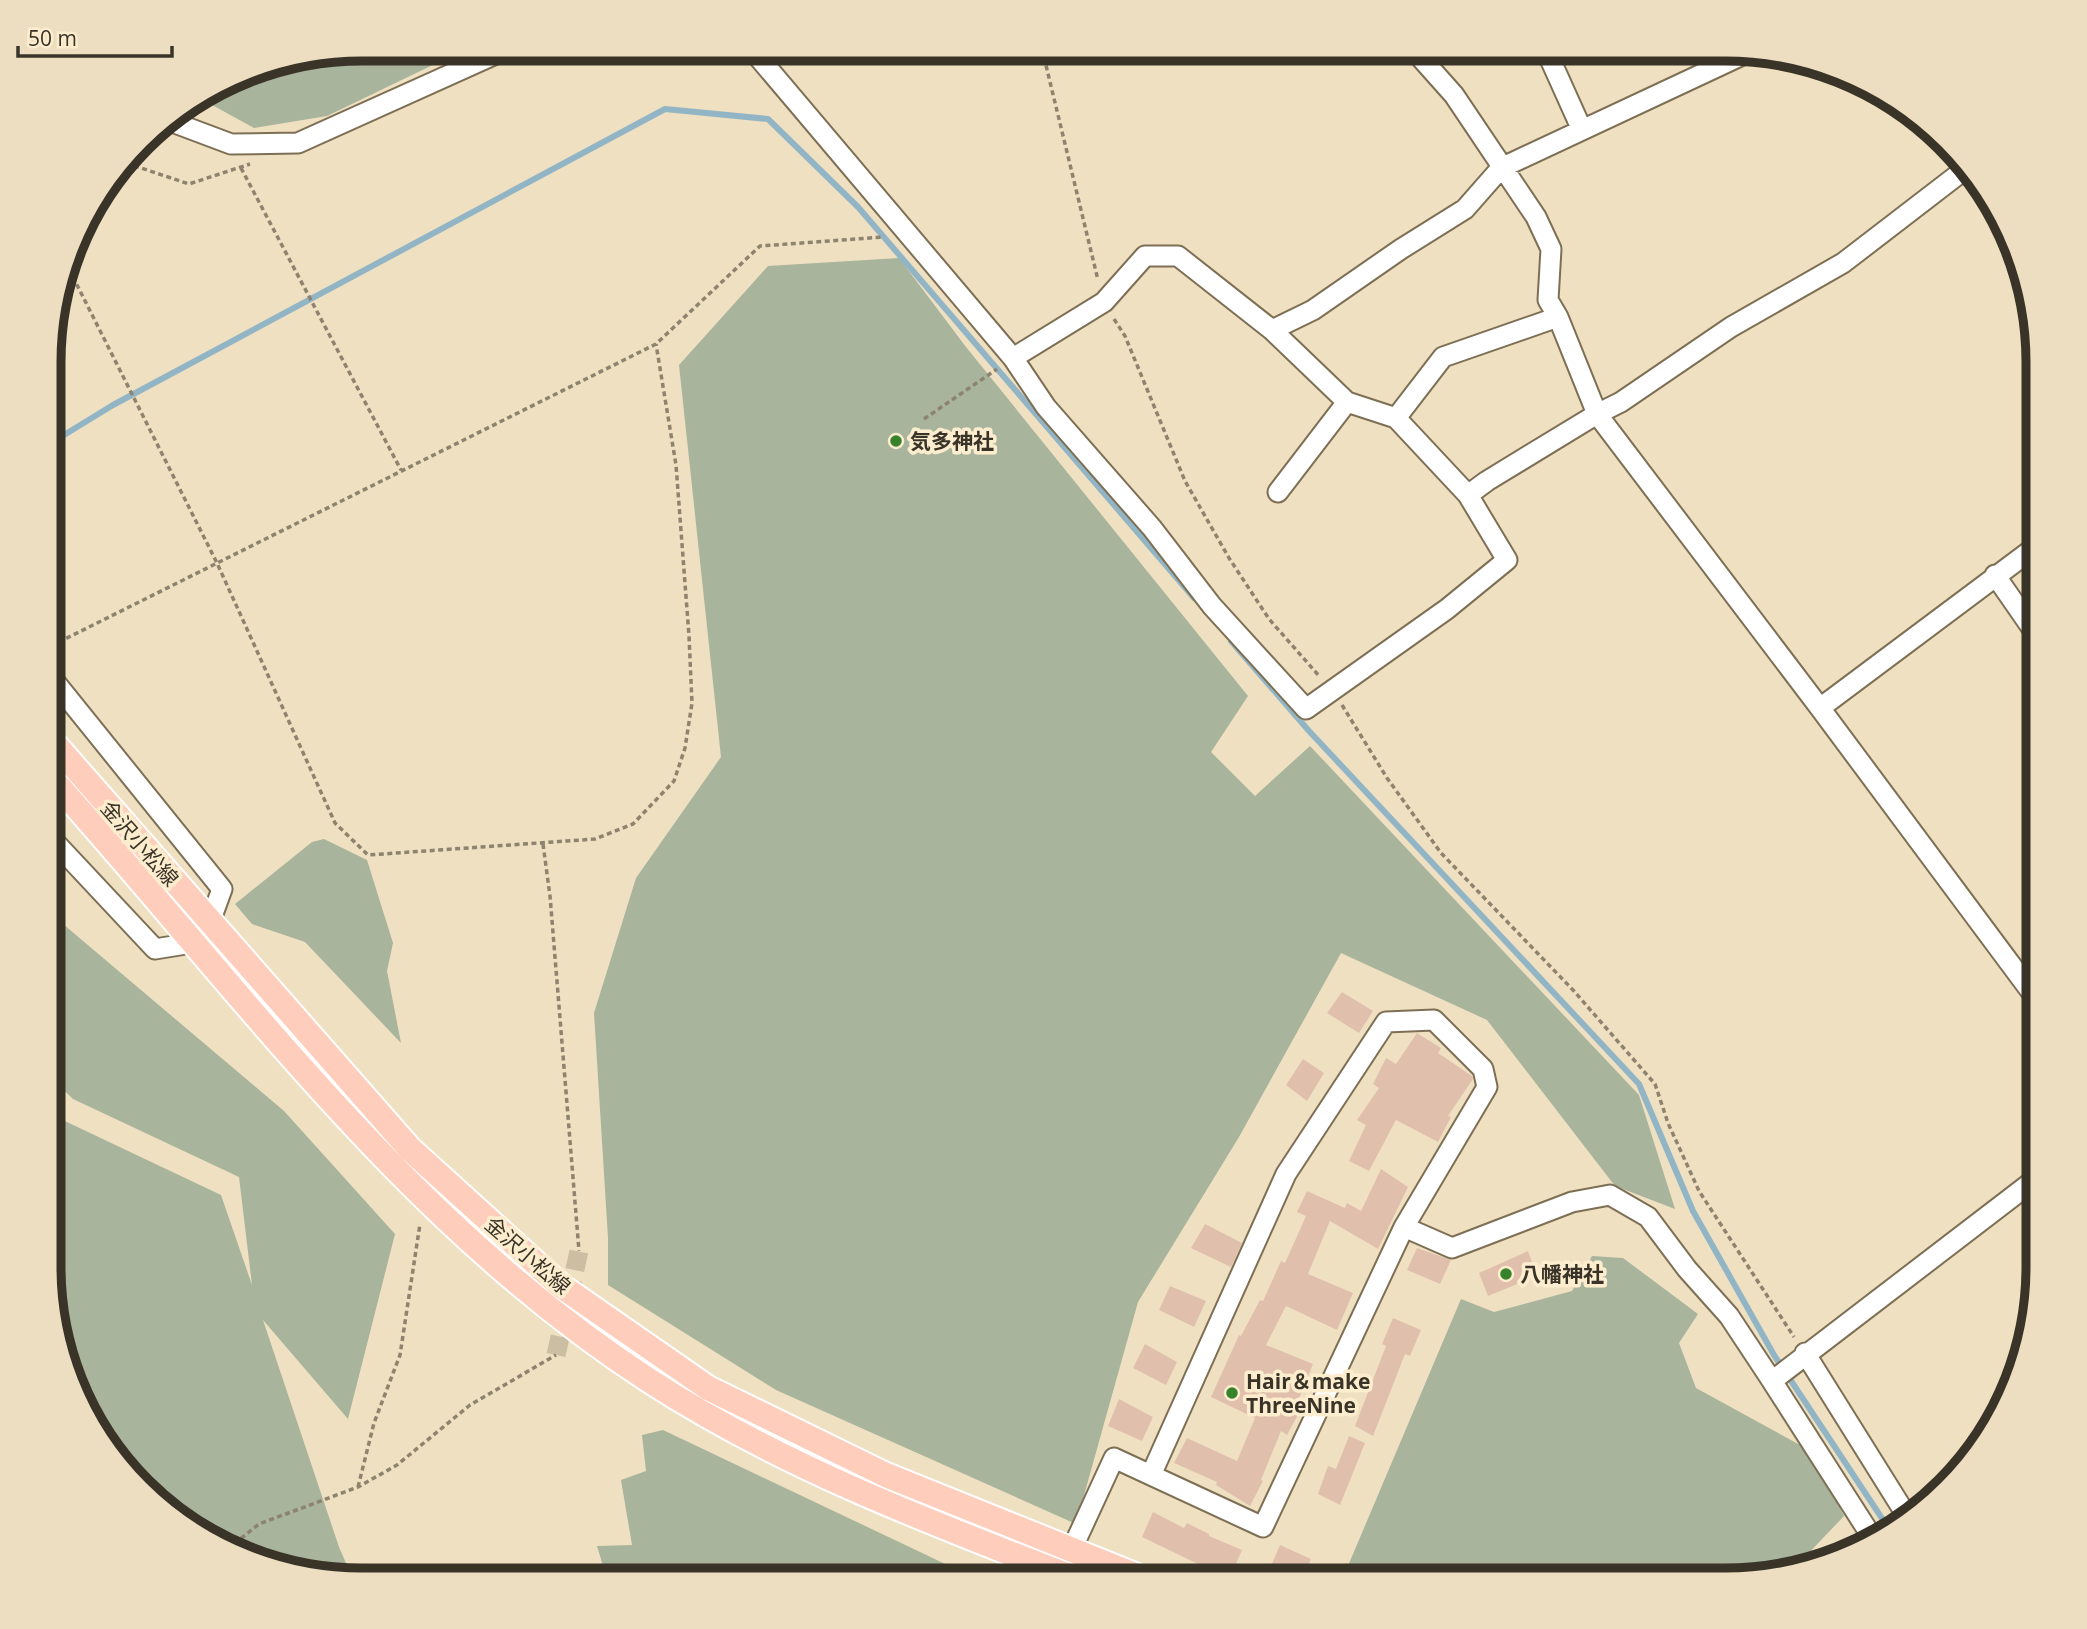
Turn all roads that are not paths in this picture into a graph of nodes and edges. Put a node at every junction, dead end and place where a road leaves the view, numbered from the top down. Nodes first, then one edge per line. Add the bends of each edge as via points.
1 (480, 61) edge
2 (761, 61) edge
3 (1423, 61) edge
4 (1551, 61) edge
5 (1729, 61) edge
6 (179, 124) edge
7 (1582, 130) junction
8 (1501, 168) junction
9 (1959, 174) edge
10 (1558, 317) junction
11 (1272, 330) junction
12 (1013, 358) junction
13 (1347, 402) junction
14 (1597, 414) junction
15 (1396, 418) junction
16 (1278, 492) dead end
17 (1468, 495) junction
18 (2026, 553) edge
19 (1995, 575) junction
20 (2026, 620) edge
21 (61, 689) edge
22 (1820, 708) junction
23 (61, 751) edge
24 (61, 790) edge
25 (61, 849) edge
26 (210, 922) junction
27 (192, 943) junction
28 (2026, 985) edge
29 (2026, 1186) edge
30 (1404, 1227) junction
31 (1786, 1369) junction
32 (1151, 1475) junction
33 (1902, 1509) edge
34 (1869, 1531) edge
35 (1072, 1549) junction
36 (1048, 1568) edge
37 (1118, 1568) edge

1 - 6 street via 298,143 231,144
2 - 12 street
3 - 8 street via 1454,95
4 - 7 street
5 - 7 street
7 - 8 street
8 - 10 street via 1536,217 1551,249 1548,300
8 - 11 street via 1465,209 1313,310
9 - 14 street via 1843,263 1731,327
10 - 14 street
10 - 15 street via 1443,356
11 - 12 street via 1178,256 1145,256 1104,302
11 - 13 street
12 - 17 street via 1046,407 1152,528 1212,606 1306,709 1447,609 1507,560
13 - 15 street
13 - 16 street
14 - 17 street
14 - 22 street
15 - 17 street
18 - 19 street
19 - 20 street
19 - 22 street
21 - 26 street via 222,889
22 - 28 street
23 - 26 main road, 金沢小松線
24 - 27 main road, 金沢小松線
25 - 27 street via 155,949
26 - 35 main road, 金沢小松線 via 410,1149 561,1286 708,1388 886,1475
27 - 36 main road, 金沢小松線 via 327,1099 432,1207 511,1279 584,1335 728,1429 940,1526
29 - 31 street
30 - 31 street via 1452,1248 1572,1202 1610,1195 1648,1217 1729,1316
30 - 32 street via 1263,1527
30 - 32 street via 1487,1087 1483,1069 1434,1020 1386,1022 1286,1174
31 - 33 street
31 - 34 street
32 - 35 street via 1114,1458
35 - 37 main road, 金沢小松線

